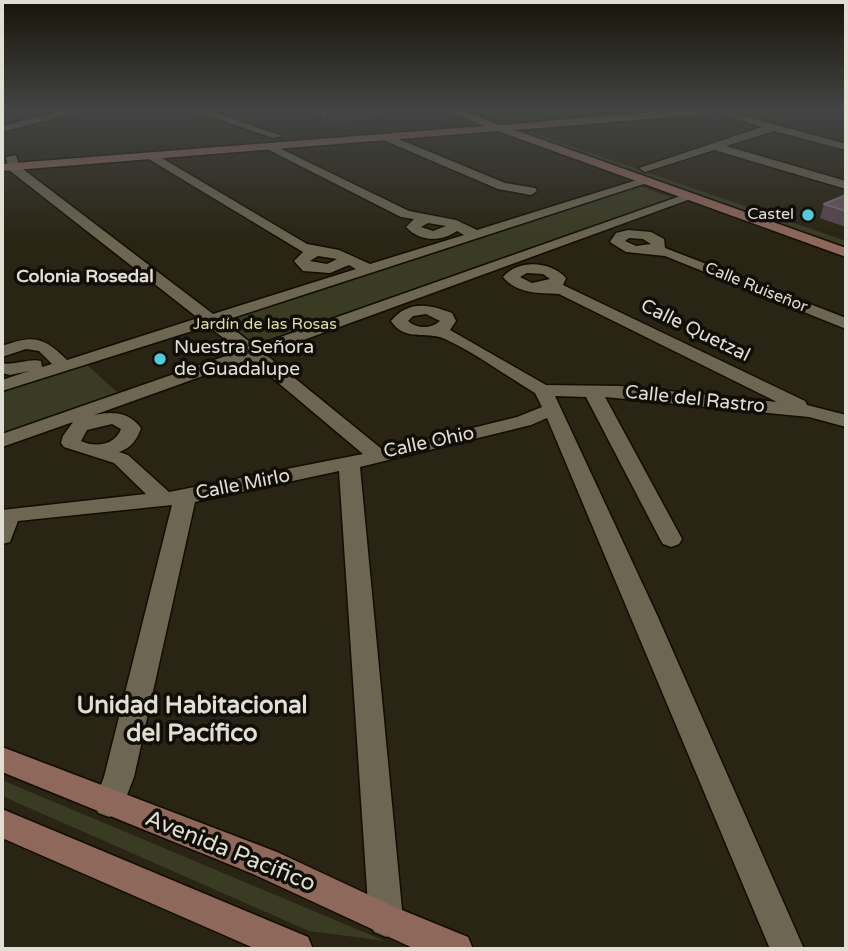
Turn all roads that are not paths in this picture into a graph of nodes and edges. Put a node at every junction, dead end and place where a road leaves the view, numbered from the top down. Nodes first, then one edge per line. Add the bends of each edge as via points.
1 (99, 155) edge
2 (156, 155) edge
3 (298, 155) edge
4 (425, 155) edge
5 (590, 155) edge
6 (597, 155) edge
7 (685, 155) edge
8 (746, 155) edge
9 (151, 156) junction
10 (7, 163) edge
11 (645, 175) junction
12 (846, 185) edge
13 (511, 195) junction
14 (690, 197) junction
15 (555, 199) junction
16 (543, 213) junction
17 (796, 220) dead end
18 (444, 221) junction
19 (617, 223) junction
20 (414, 224) junction
21 (591, 232) junction
22 (476, 234) junction
23 (657, 243) junction
24 (444, 244) junction
25 (621, 246) junction
26 (846, 253) edge
27 (305, 257) junction
28 (515, 258) junction
29 (490, 267) junction
30 (537, 268) junction
31 (367, 269) junction
32 (512, 277) junction
33 (330, 281) junction
34 (560, 284) junction
35 (406, 297) junction
36 (377, 307) junction
37 (427, 309) junction
38 (210, 319) junction
39 (399, 321) junction
40 (846, 324) edge
41 (443, 331) junction
42 (42, 347) junction
43 (2, 352) edge
44 (253, 352) junction
45 (63, 366) junction
46 (4, 377) edge
47 (593, 392) junction
48 (547, 400) junction
49 (810, 411) junction
50 (107, 412) junction
51 (846, 421) edge
52 (64, 428) junction
53 (2, 441) edge
54 (121, 451) junction
55 (379, 457) junction
56 (349, 464) junction
57 (175, 498) junction
58 (2, 537) edge
59 (671, 539) dead end
60 (2, 759) edge
61 (109, 803) junction
62 (2, 823) edge
63 (402, 934) edge
64 (296, 949) edge
65 (456, 949) edge
66 (787, 949) edge

1 - 10 main road
2 - 9 main road
3 - 20 street
4 - 13 street
5 - 11 main road
6 - 11 main road
7 - 11 street
8 - 12 street
9 - 10 main road
9 - 27 street
10 - 38 street, Calle Ohio
11 - 14 main road
11 - 15 street
11 - 17 main road
13 - 15 street via 531,191
13 - 15 street via 539,204
13 - 16 street
14 - 19 street
14 - 26 main road
15 - 16 street
16 - 22 street
18 - 20 street
18 - 20 street via 454,227 451,232 431,235
18 - 22 street
19 - 21 street
19 - 23 street, Calle Ruiseñor
20 - 24 street
21 - 25 street
21 - 28 street
22 - 24 street
23 - 25 street, Calle Ruiseñor via 639,250
23 - 25 street via 621,236 617,242
23 - 40 street, Calle Ruiseñor
24 - 31 street
27 - 31 street via 330,269 345,261 335,254
27 - 33 street
28 - 29 street
28 - 30 street
29 - 32 street
29 - 35 street
30 - 32 street
30 - 34 street via 547,270
31 - 33 street
32 - 34 street, Calle Quetzal via 516,283 535,288
33 - 38 street
34 - 49 street, Calle Quetzal
35 - 36 street
35 - 37 street
36 - 39 street
36 - 44 street
37 - 39 street via 408,312
37 - 41 street via 446,316
38 - 44 street, Calle Ohio
38 - 45 street
39 - 41 street via 410,330
41 - 48 street
42 - 43 street via 12,347
42 - 45 street
42 - 46 street via 48,357 40,364
44 - 50 street
44 - 55 street, Calle Ohio
45 - 46 street
47 - 48 street, Calle del Rastro
47 - 49 street, Calle del Rastro
47 - 59 street
48 - 55 street, Calle Ohio via 524,421
48 - 66 street
49 - 51 street, Calle del Rastro
50 - 52 street
50 - 54 street via 131,428
52 - 53 street
52 - 54 street via 77,449
54 - 57 street
55 - 56 street, Calle Mirlo
56 - 57 street, Calle Mirlo
56 - 63 street
57 - 58 street, Calle Mirlo via 8,515
57 - 61 street via 119,777
60 - 61 main road, Avenida Pacífico
61 - 63 main road, Avenida Pacífico via 265,863
62 - 64 main road
63 - 65 main road, Avenida Pacífico

